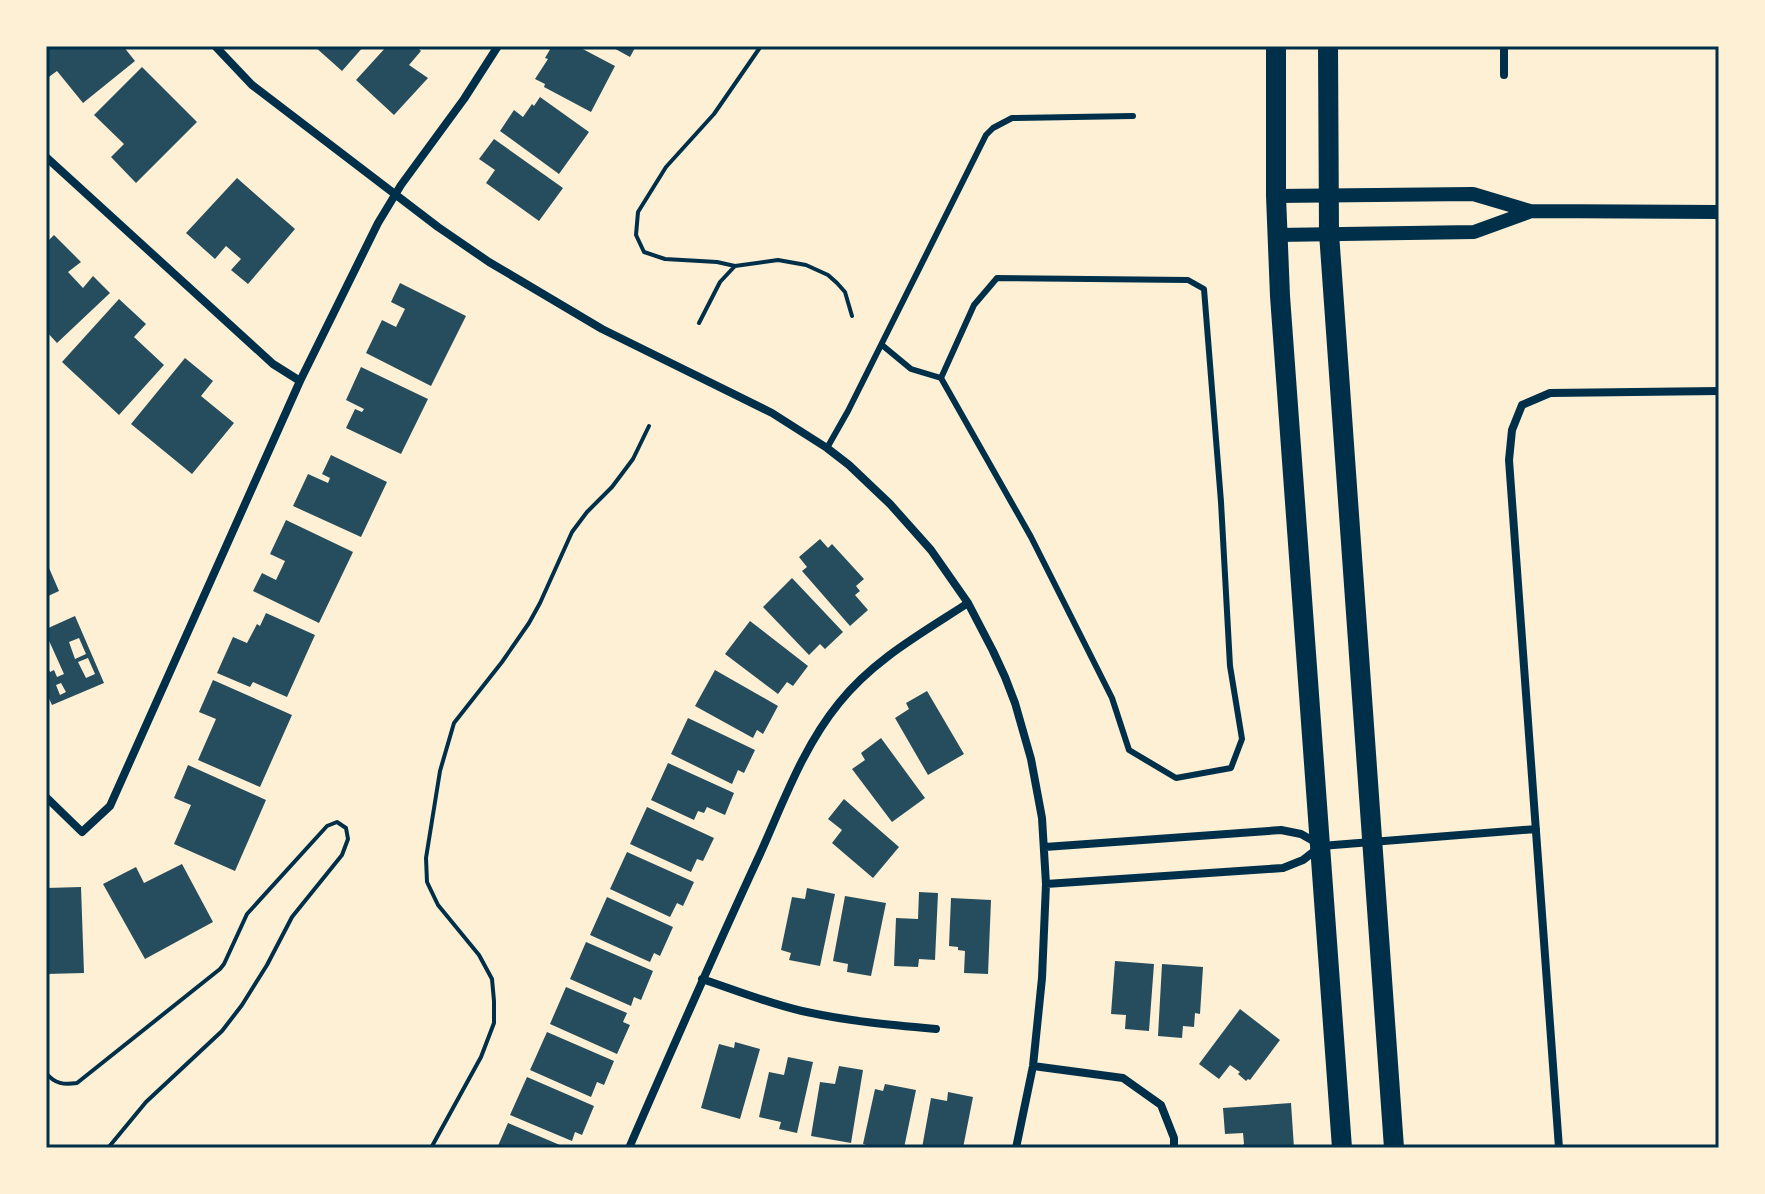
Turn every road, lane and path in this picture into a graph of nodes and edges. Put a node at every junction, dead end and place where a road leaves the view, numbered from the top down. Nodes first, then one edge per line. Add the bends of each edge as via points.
1 (215, 46) edge
2 (761, 46) edge
3 (1276, 46) edge
4 (1328, 46) edge
5 (1504, 46) edge
6 (494, 48) edge
7 (1504, 75) dead end
8 (1133, 116) dead end
9 (46, 157) edge
10 (395, 194) junction
11 (1328, 194) junction
12 (1276, 196) junction
13 (1530, 211) junction
14 (1719, 212) edge
15 (1329, 233) junction
16 (1277, 235) junction
17 (735, 266) junction
18 (852, 316) dead end
19 (699, 323) dead end
20 (882, 345) junction
21 (941, 378) junction
22 (300, 381) junction
23 (1719, 391) edge
24 (649, 426) dead end
25 (827, 448) junction
26 (968, 603) junction
27 (46, 797) edge
28 (1536, 829) junction
29 (1372, 842) junction
30 (1321, 846) junction
31 (1045, 847) junction
32 (1046, 884) junction
33 (702, 979) junction
34 (936, 1029) dead end
35 (1033, 1066) junction
36 (46, 1073) edge
37 (108, 1148) edge
38 (431, 1148) edge
39 (629, 1148) edge
40 (1016, 1148) edge
41 (1174, 1148) edge
42 (1342, 1148) edge
43 (1394, 1148) edge
44 (1559, 1148) edge

1 - 10 street via 252,85
2 - 17 path via 714,114 666,167 638,212 636,235 644,252
3 - 12 main road
4 - 11 main road
5 - 7 street
6 - 10 street
8 - 20 lane via 1012,118 993,128 980,144
9 - 22 street via 273,364
10 - 22 street
10 - 25 street via 565,309 748,399
11 - 12 street
11 - 13 street via 1473,194
11 - 15 main road
12 - 16 main road
13 - 14 street
13 - 15 street via 1474,232
15 - 16 street
15 - 29 main road
16 - 30 main road
17 - 18 path via 778,260 818,269 845,292
17 - 19 path via 720,282
20 - 21 lane via 911,369
20 - 25 lane
21 - 21 lane via 1038,550 1112,698 1129,750 1176,778 1231,768 1242,739 1230,666 1204,289 1188,280 997,278 974,305
22 - 27 street via 110,806 82,832
23 - 28 street via 1550,393 1522,405 1509,460
24 - 38 path via 633,459 572,532 529,623 454,723 437,785 427,882 492,979 494,1023
25 - 26 street via 911,526
26 - 31 street via 1005,677 1024,731
26 - 33 street via 878,664 838,704 794,779
28 - 29 street
28 - 44 street
29 - 30 street
29 - 43 main road
30 - 31 street via 1281,830
30 - 32 street via 1283,868
30 - 42 main road
31 - 32 street
32 - 35 street
33 - 34 street via 803,1012
33 - 39 street
35 - 40 street
35 - 41 street via 1123,1078 1161,1105
36 - 37 path via 65,1085 77,1083 220,969 247,914 327,826 337,822 346,828 342,855 292,917 242,1005

